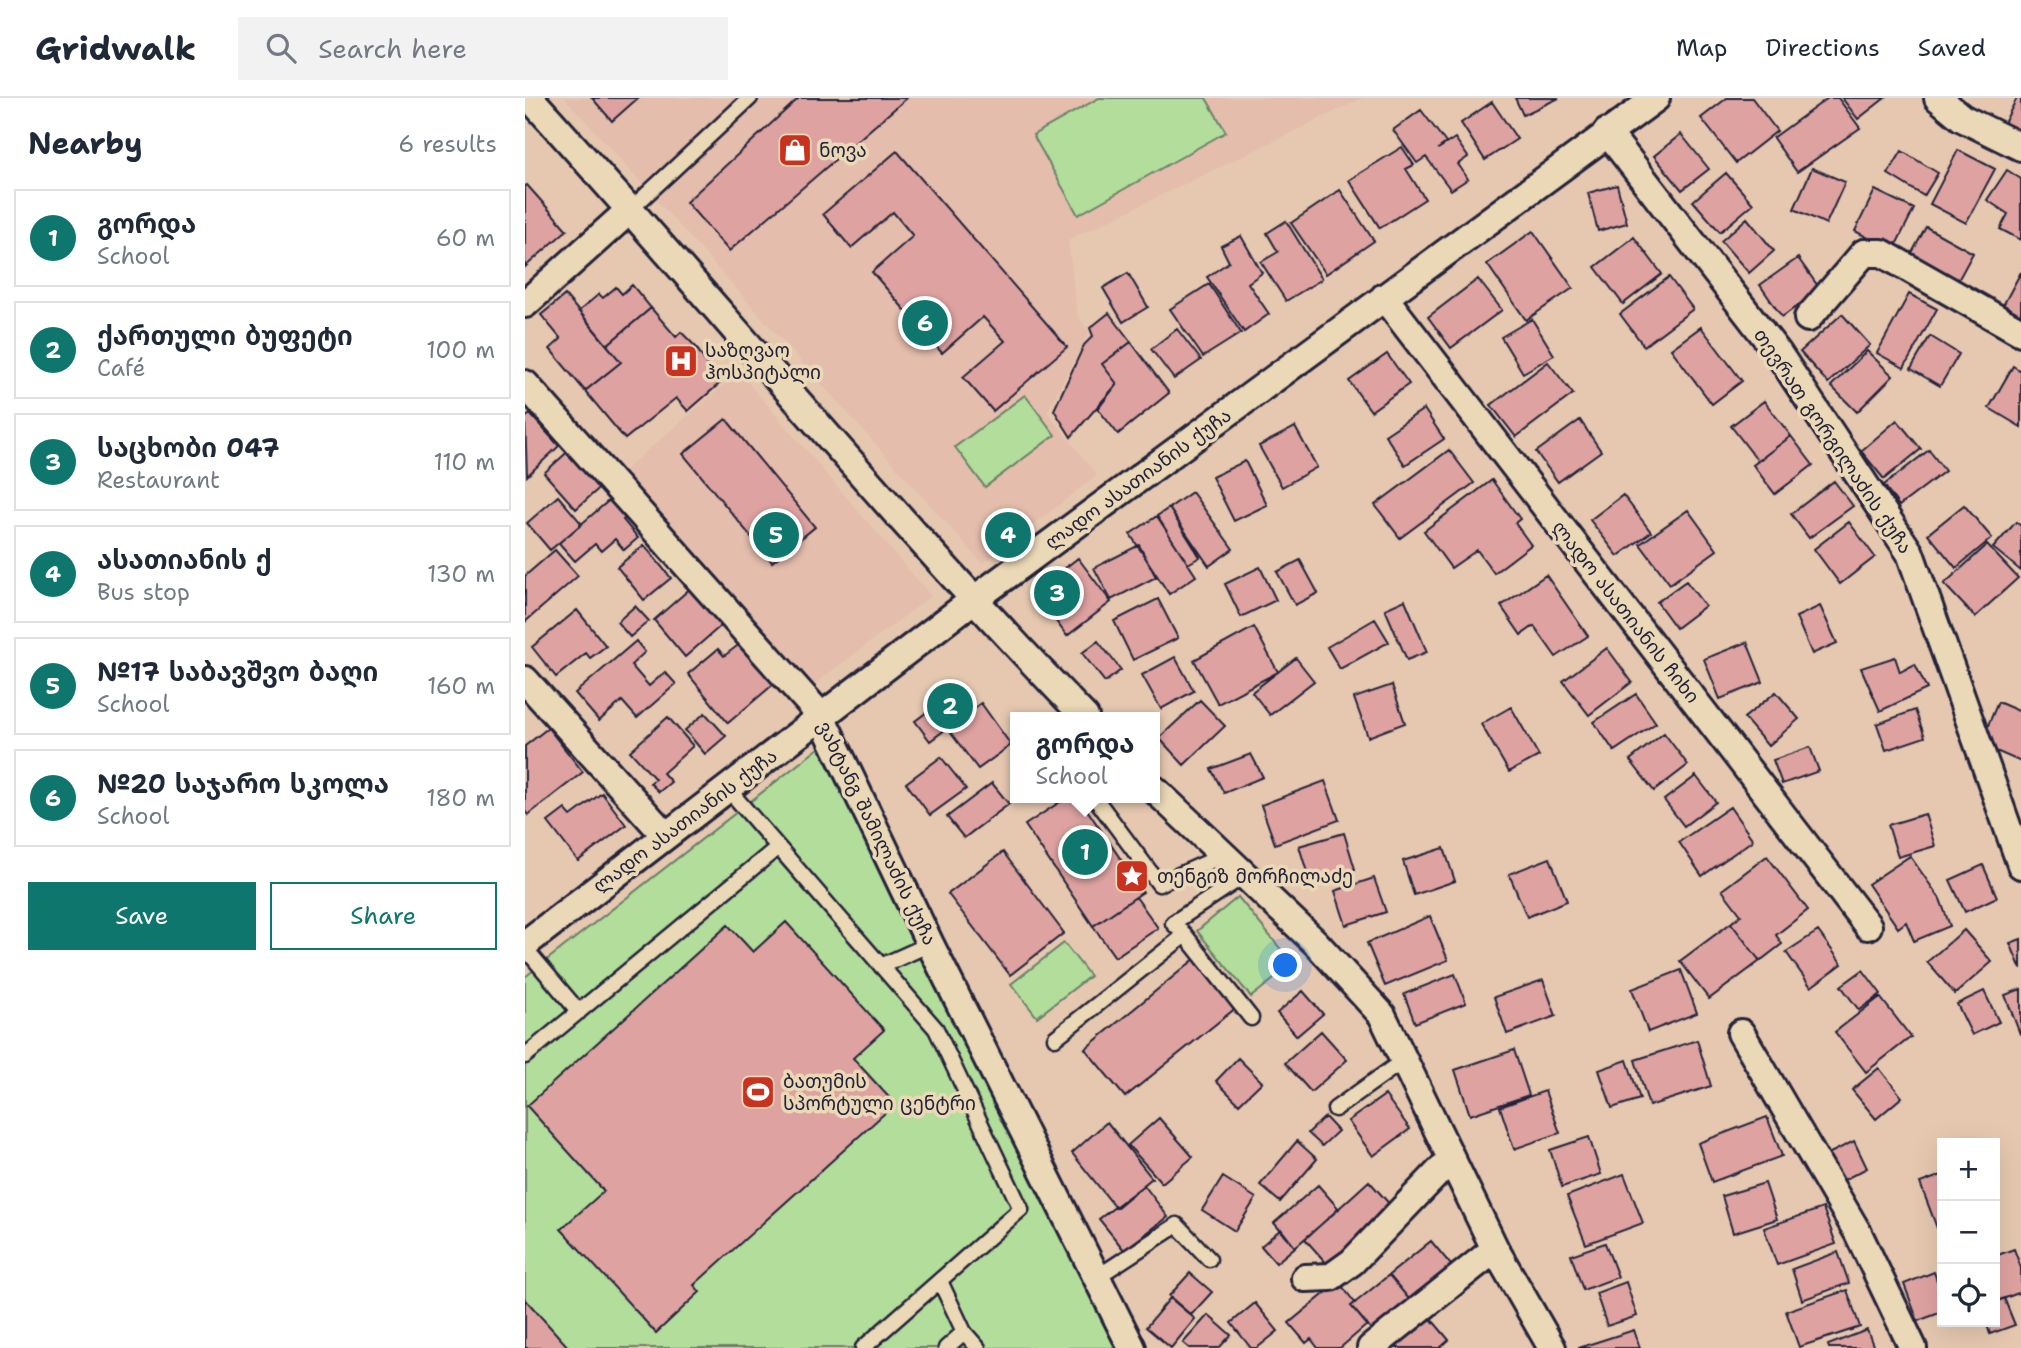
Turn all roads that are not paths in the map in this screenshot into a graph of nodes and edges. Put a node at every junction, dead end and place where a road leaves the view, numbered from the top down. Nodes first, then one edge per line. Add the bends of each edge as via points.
1 (530, 98) edge
2 (750, 98) edge
3 (1656, 98) edge
4 (1938, 98) edge
5 (1607, 132) junction
6 (2021, 147) edge
7 (631, 209) junction
8 (1384, 297) junction
9 (525, 304) edge
10 (1808, 318) dead end
11 (2021, 332) edge
12 (525, 384) edge
13 (972, 601) junction
14 (525, 680) edge
15 (1079, 712) edge
16 (821, 716) junction
17 (727, 788) junction
18 (1160, 795) edge
19 (1099, 803) edge
20 (664, 835) junction
21 (778, 847) junction
22 (1224, 855) junction
23 (2021, 865) edge
24 (1245, 875) junction
25 (1868, 926) dead end
26 (1185, 935) junction
27 (930, 944) junction
28 (525, 946) edge
29 (881, 966) junction
30 (579, 1012) junction
31 (1251, 1018) dead end
32 (1741, 1033) dead end
33 (1055, 1038) dead end
34 (525, 1056) edge
35 (1404, 1060) junction
36 (1335, 1110) dead end
37 (1451, 1159) junction
38 (1495, 1249) junction
39 (1209, 1259) dead end
40 (1097, 1277) junction
41 (1305, 1279) dead end
42 (940, 1281) junction
43 (964, 1332) junction
44 (863, 1348) edge
45 (946, 1348) edge
46 (978, 1348) edge
47 (1132, 1348) edge
48 (1371, 1348) edge
49 (1552, 1348) edge
50 (1913, 1348) edge

1 - 7 street
2 - 7 lane
3 - 5 street, ლადო ასათიანის ქუჩა
4 - 6 street via 1962,118
5 - 8 street, ლადო ასათიანის ქუჩა
5 - 23 street, თევრათ გორგილაძის ქუჩა via 1778,353 1910,553
7 - 9 street
7 - 13 street
8 - 13 street, ლადო ასათიანის ქუჩა
8 - 25 street, ლადო ასათიანის ჩიხი
10 - 11 street via 1864,253 1882,253
12 - 16 street, ვახტანგ შამილაძის ქუჩა
13 - 15 street
13 - 16 street, ლადო ასათიანის ქუჩა
14 - 20 street
16 - 17 street, ლადო ასათიანის ქუჩა
16 - 27 street, ვახტანგ შამილაძის ქუჩა
17 - 20 street, ლადო ასათიანის ქუჩა
17 - 21 lane
18 - 22 street
19 - 22 lane via 1160,884
20 - 28 street, ლადო ასათიანის ქუჩა
21 - 29 lane
21 - 30 lane
22 - 24 street
24 - 26 lane via 1173,923
24 - 35 street via 1317,943 1382,1015
26 - 31 lane
26 - 33 lane
27 - 29 lane
27 - 40 street, ვახტანგ შამილაძის ქუჩა
28 - 30 lane
29 - 42 lane via 936,1029 1021,1209
30 - 34 lane
32 - 50 street via 1858,1233
35 - 36 lane
35 - 37 street
37 - 38 street
37 - 41 street via 1352,1262 1331,1277
38 - 48 street
38 - 49 street
39 - 40 lane via 1177,1225
40 - 47 street, ვახტანგ შამილაძის ქუჩა
42 - 43 lane
42 - 44 lane
43 - 45 lane
43 - 46 lane

